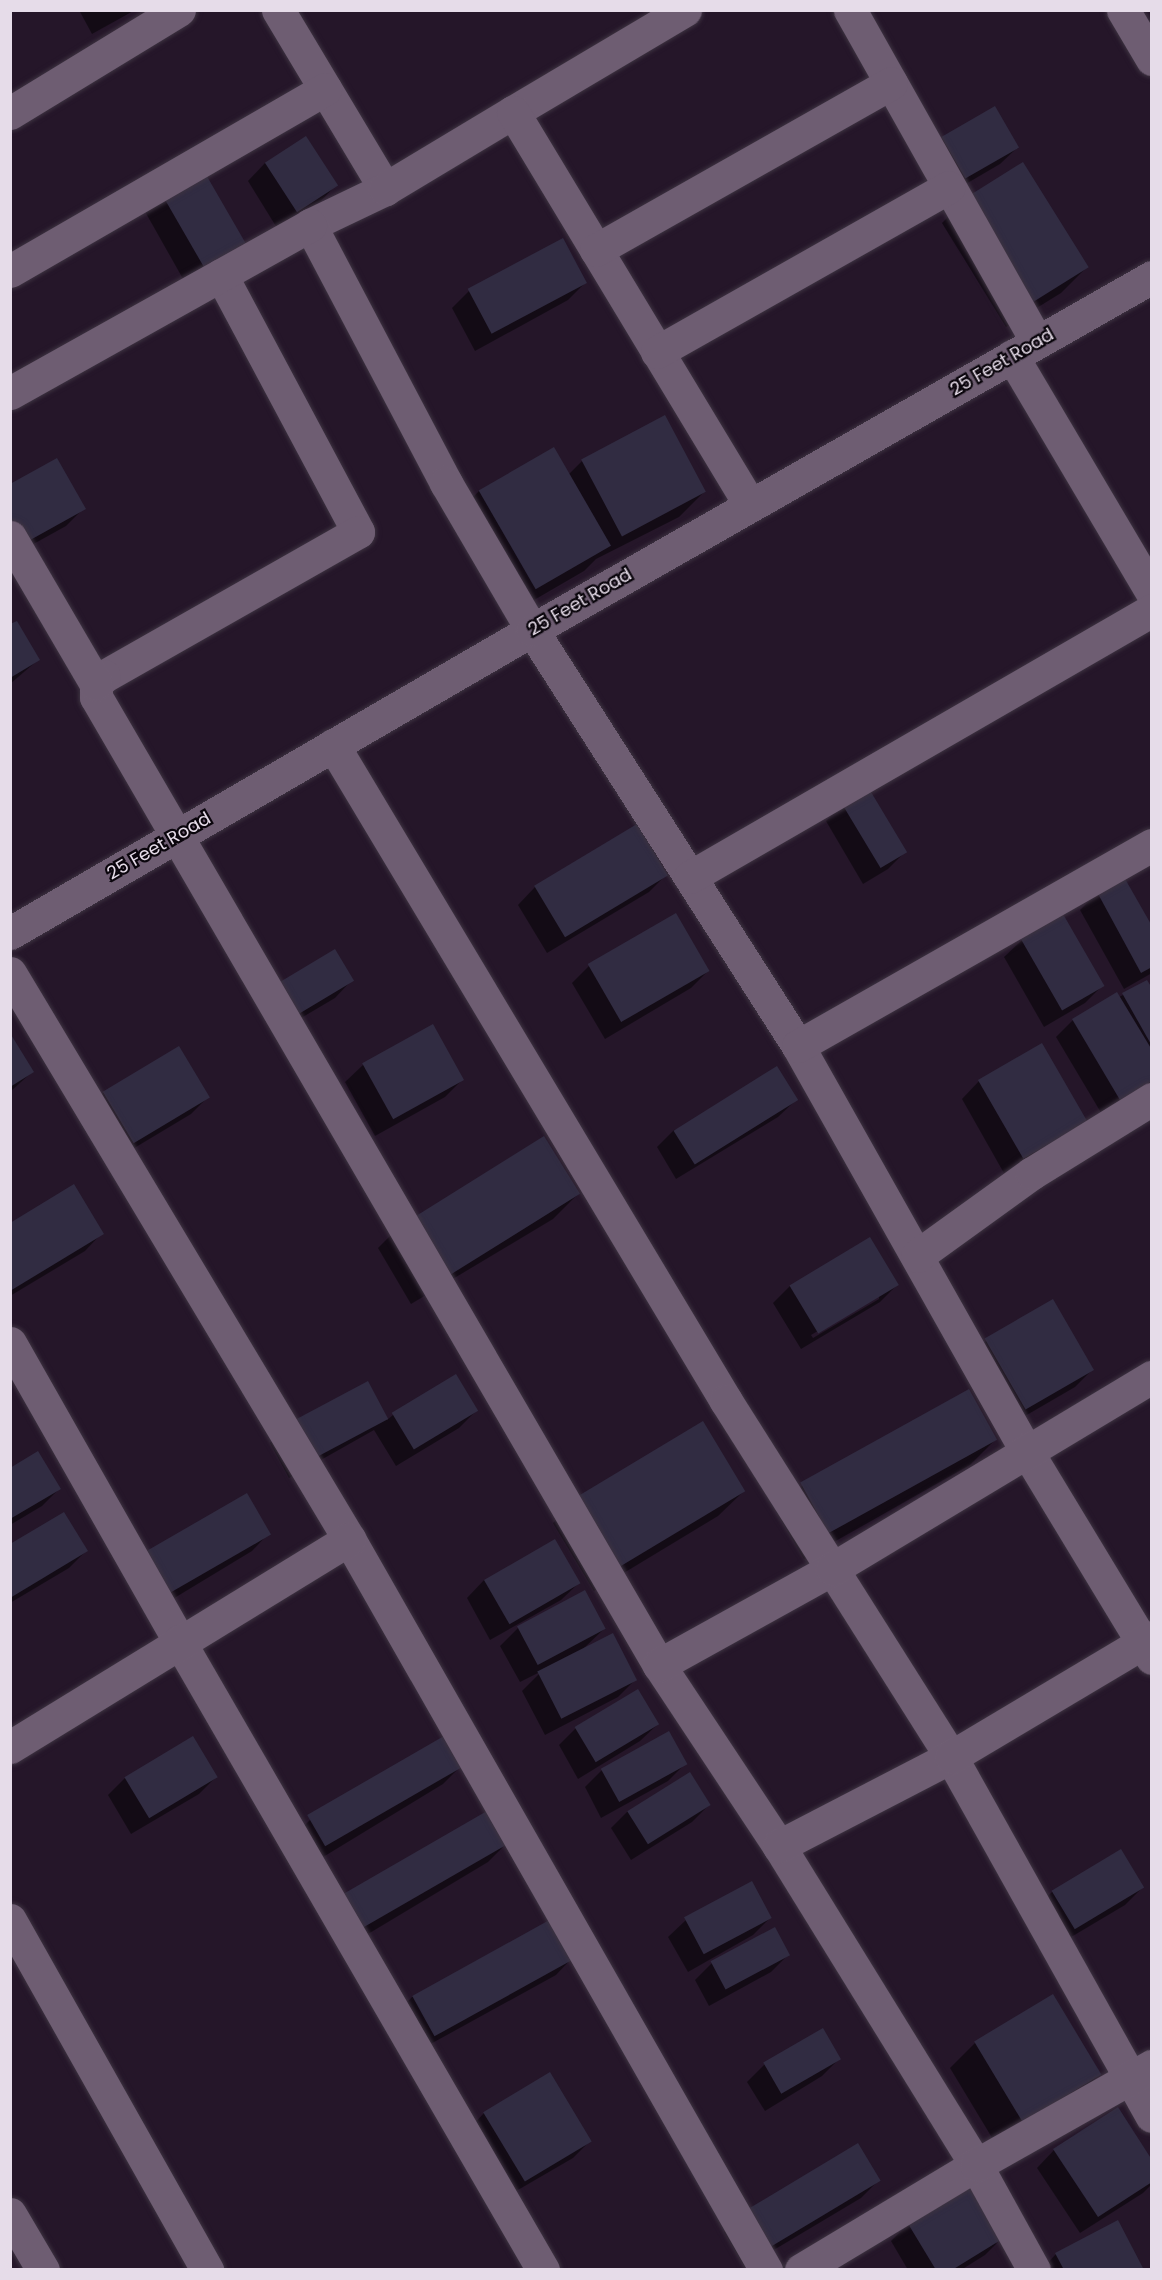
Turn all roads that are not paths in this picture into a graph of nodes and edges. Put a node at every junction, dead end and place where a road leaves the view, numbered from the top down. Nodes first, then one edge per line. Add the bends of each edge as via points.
1 (179, 10) edge
2 (278, 10) edge
3 (685, 10) edge
4 (850, 10) edge
5 (1124, 10) edge
6 (1152, 59) edge
7 (891, 83) junction
8 (325, 89) junction
9 (513, 112) junction
10 (10, 113) edge
11 (949, 187) junction
12 (385, 189) junction
13 (310, 225) junction
14 (596, 250) junction
15 (10, 271) edge
16 (221, 275) junction
17 (1150, 282) edge
18 (1024, 349) junction
19 (657, 352) junction
20 (10, 393) edge
21 (750, 505) junction
22 (10, 537) edge
23 (1152, 593) edge
24 (1152, 610) edge
25 (532, 630) junction
26 (96, 684) junction
27 (333, 745) junction
28 (175, 837) junction
29 (1152, 845) edge
30 (690, 877) junction
31 (13, 925) edge
32 (10, 973) edge
33 (798, 1046) junction
34 (1152, 1100) edge
35 (917, 1256) junction
36 (10, 1343) edge
37 (1152, 1377) edge
38 (1026, 1450) junction
39 (349, 1539) junction
40 (832, 1569) junction
41 (179, 1641) junction
42 (1148, 1646) edge
43 (659, 1665) junction
44 (10, 1747) edge
45 (951, 1758) junction
46 (779, 1846) junction
47 (10, 1920) edge
48 (1141, 2072) edge
49 (1152, 2116) edge
50 (976, 2165) junction
51 (10, 2214) edge
52 (44, 2270) edge
53 (207, 2270) edge
54 (543, 2270) edge
55 (766, 2270) edge
56 (801, 2270) edge
57 (1034, 2270) edge

1 - 10 street
2 - 8 street
3 - 9 street
4 - 7 street
5 - 6 street
7 - 11 street
7 - 14 street
8 - 12 street
8 - 15 street
9 - 12 street
9 - 14 street
11 - 18 street
11 - 19 street
12 - 13 street
13 - 16 street
13 - 25 street via 446,483
14 - 19 street
16 - 20 street
16 - 26 street via 358,532 104,675
17 - 18 street, 25 Feet Road
18 - 21 street, 25 Feet Road
18 - 23 street
19 - 21 street
21 - 25 street, 25 Feet Road
22 - 26 street
24 - 30 street
25 - 27 street, 25 Feet Road
25 - 30 street
26 - 28 street via 96,697
27 - 28 street, 25 Feet Road
27 - 40 street via 726,1401
28 - 31 street, 25 Feet Road
28 - 43 street
29 - 33 street
30 - 33 street
32 - 39 street
33 - 35 street
34 - 35 street via 1032,1173
35 - 38 street
36 - 41 street
37 - 38 street
38 - 40 street
38 - 42 street
39 - 41 street
39 - 55 street
40 - 43 street
40 - 45 street
41 - 44 street
41 - 54 street
42 - 45 street
43 - 46 street
45 - 46 street
45 - 48 street
46 - 50 street
47 - 53 street
48 - 49 street
48 - 50 street
50 - 56 street
50 - 57 street
51 - 52 street

